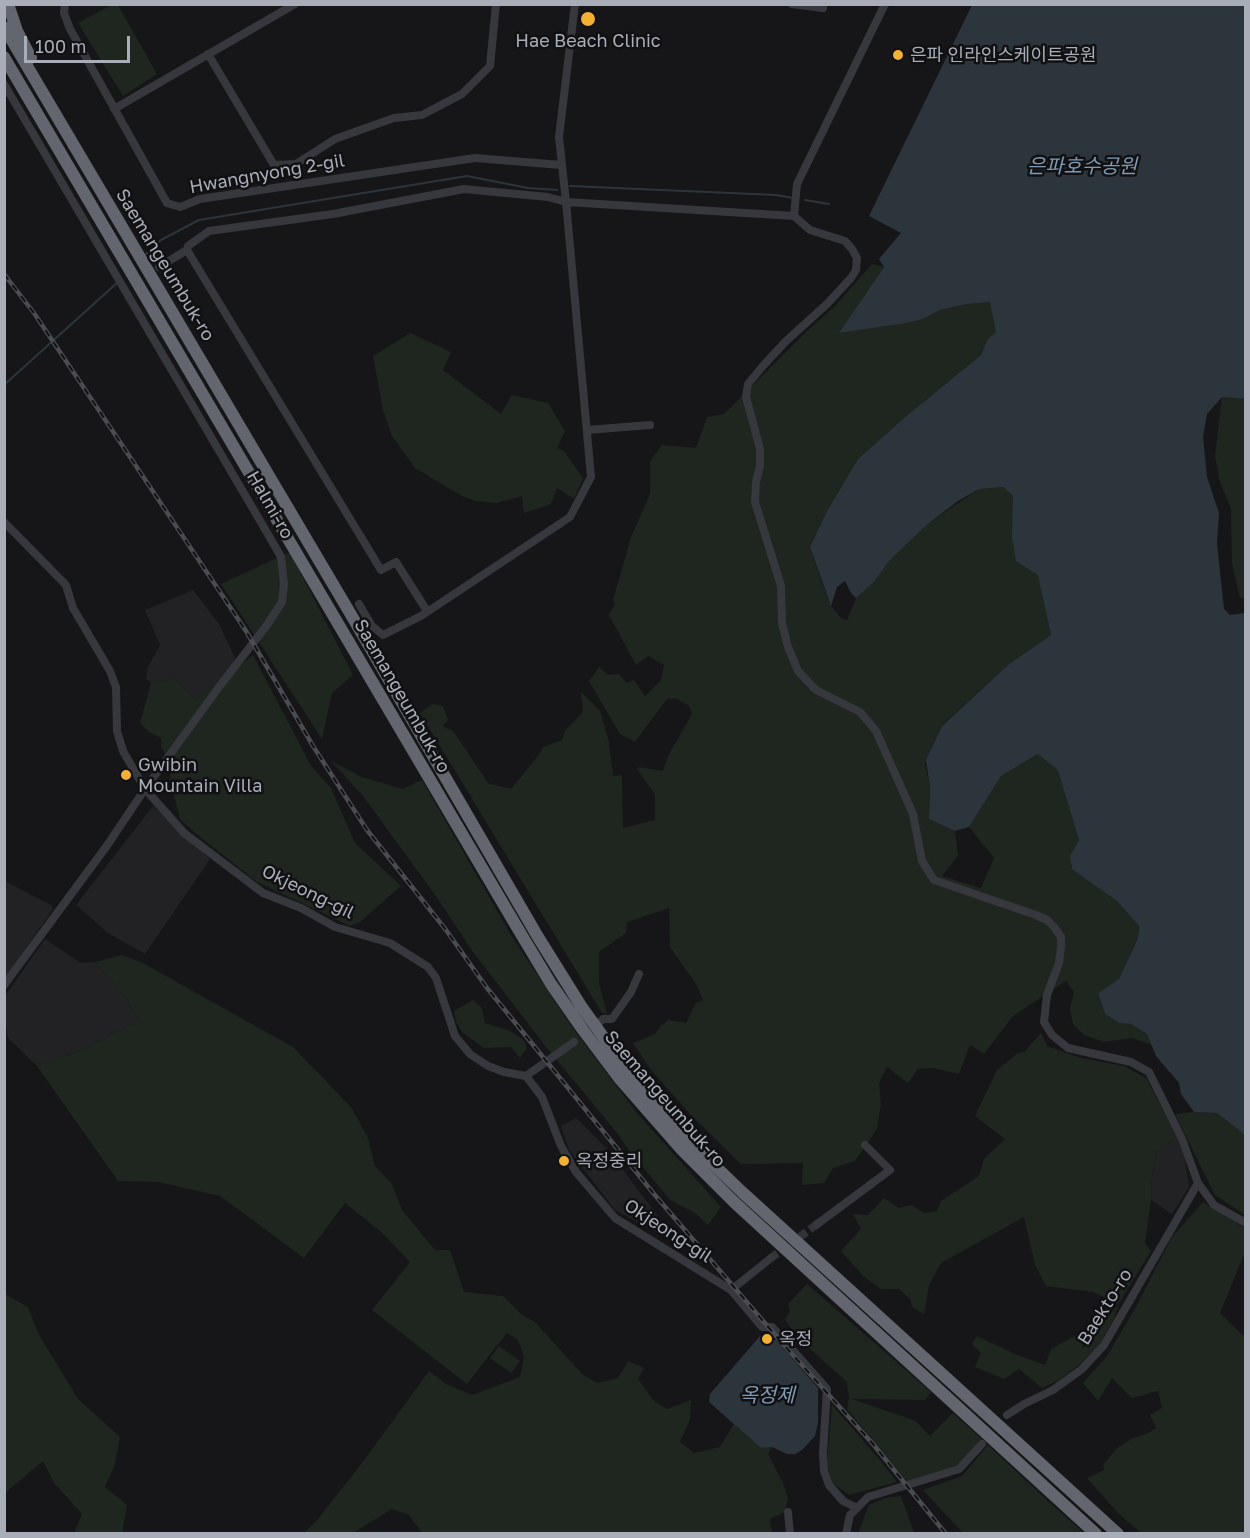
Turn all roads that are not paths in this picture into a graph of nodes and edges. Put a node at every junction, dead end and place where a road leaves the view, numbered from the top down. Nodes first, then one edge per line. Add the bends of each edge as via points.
1 (8, 4) edge
2 (65, 4) edge
3 (295, 4) edge
4 (495, 4) edge
5 (575, 4) edge
6 (792, 4) edge
7 (885, 4) edge
8 (806, 5) edge
9 (823, 8) dead end
10 (4, 27) edge
11 (208, 54) junction
12 (4, 57) edge
13 (4, 84) edge
14 (114, 109) junction
15 (561, 165) junction
16 (566, 202) junction
17 (114, 215) junction
18 (794, 216) junction
19 (187, 249) junction
20 (155, 272) junction
21 (650, 425) dead end
22 (587, 430) junction
23 (4, 522) edge
24 (355, 608) junction
25 (428, 611) junction
26 (145, 789) junction
27 (639, 974) dead end
28 (4, 985) edge
29 (601, 1021) dead end
30 (574, 1042) dead end
31 (526, 1076) junction
32 (865, 1145) dead end
33 (1198, 1183) junction
34 (1245, 1223) edge
35 (816, 1225) tunnel mouth
36 (771, 1258) tunnel mouth
37 (731, 1290) junction
38 (1007, 1415) dead end
39 (988, 1442) junction
40 (857, 1508) junction
41 (788, 1512) dead end
42 (790, 1533) edge
43 (846, 1533) edge
44 (1096, 1533) edge
45 (1118, 1533) edge

1 - 17 highway via 18,32
2 - 14 street, Hwangnyong 2-gil via 69,30
3 - 11 street
4 - 11 street via 490,66 462,94 422,115 393,118 335,139 296,164 274,165
5 - 15 street via 559,137
6 - 8 street
7 - 18 street via 797,184
8 - 9 street
10 - 17 highway, Saemangeumbuk-ro
11 - 14 street
12 - 39 highway, Saemangeumbuk-ro via 551,984 619,1078 682,1150
13 - 26 street, Halmi-ro via 280,557 282,602
14 - 15 street, Hwangnyong 2-gil via 167,203 180,207 212,197 475,158
15 - 16 street
16 - 18 street
16 - 19 street via 464,189 333,214 209,231
16 - 22 street
17 - 20 highway, Saemangeumbuk-ro
18 - 33 street via 810,230 845,242 857,258 851,278 762,367 748,384 746,397 760,449 755,502 780,579 782,623 798,671 816,690 860,712 876,730 913,814 922,861 934,880 1036,915 1055,928 1061,937 1061,947 1047,994 1044,1022 1068,1048 1131,1062 1149,1072 1182,1139
19 - 20 street
19 - 25 street via 381,570 396,562
20 - 24 highway, Saemangeumbuk-ro via 332,583
21 - 22 street
22 - 25 street via 591,477 570,517
23 - 26 street, Okjeong-gil via 66,585 74,608 110,671 116,687 117,731 123,751
24 - 25 street via 383,635
24 - 45 highway, Saemangeumbuk-ro via 538,937 622,1063 686,1138 742,1192
26 - 28 street, Halmi-ro
26 - 31 street, Okjeong-gil via 184,833 263,893 335,927 390,943 428,967 436,978 455,1036 470,1054 488,1066
27 - 29 street via 612,1019
30 - 31 street
31 - 37 street, Okjeong-gil via 542,1097 576,1172 615,1218
32 - 35 street via 890,1170
33 - 34 street via 1214,1205
33 - 38 street, Baekto-ro via 1104,1345 1082,1369 1053,1390
36 - 37 street
37 - 40 street, Okjeong-gil via 762,1327 772,1327 827,1389 824,1471 829,1485 843,1501
39 - 40 street via 959,1469 868,1497
39 - 44 highway, Saemangeumbuk-ro via 1006,1452
40 - 43 street via 850,1515
41 - 42 street

